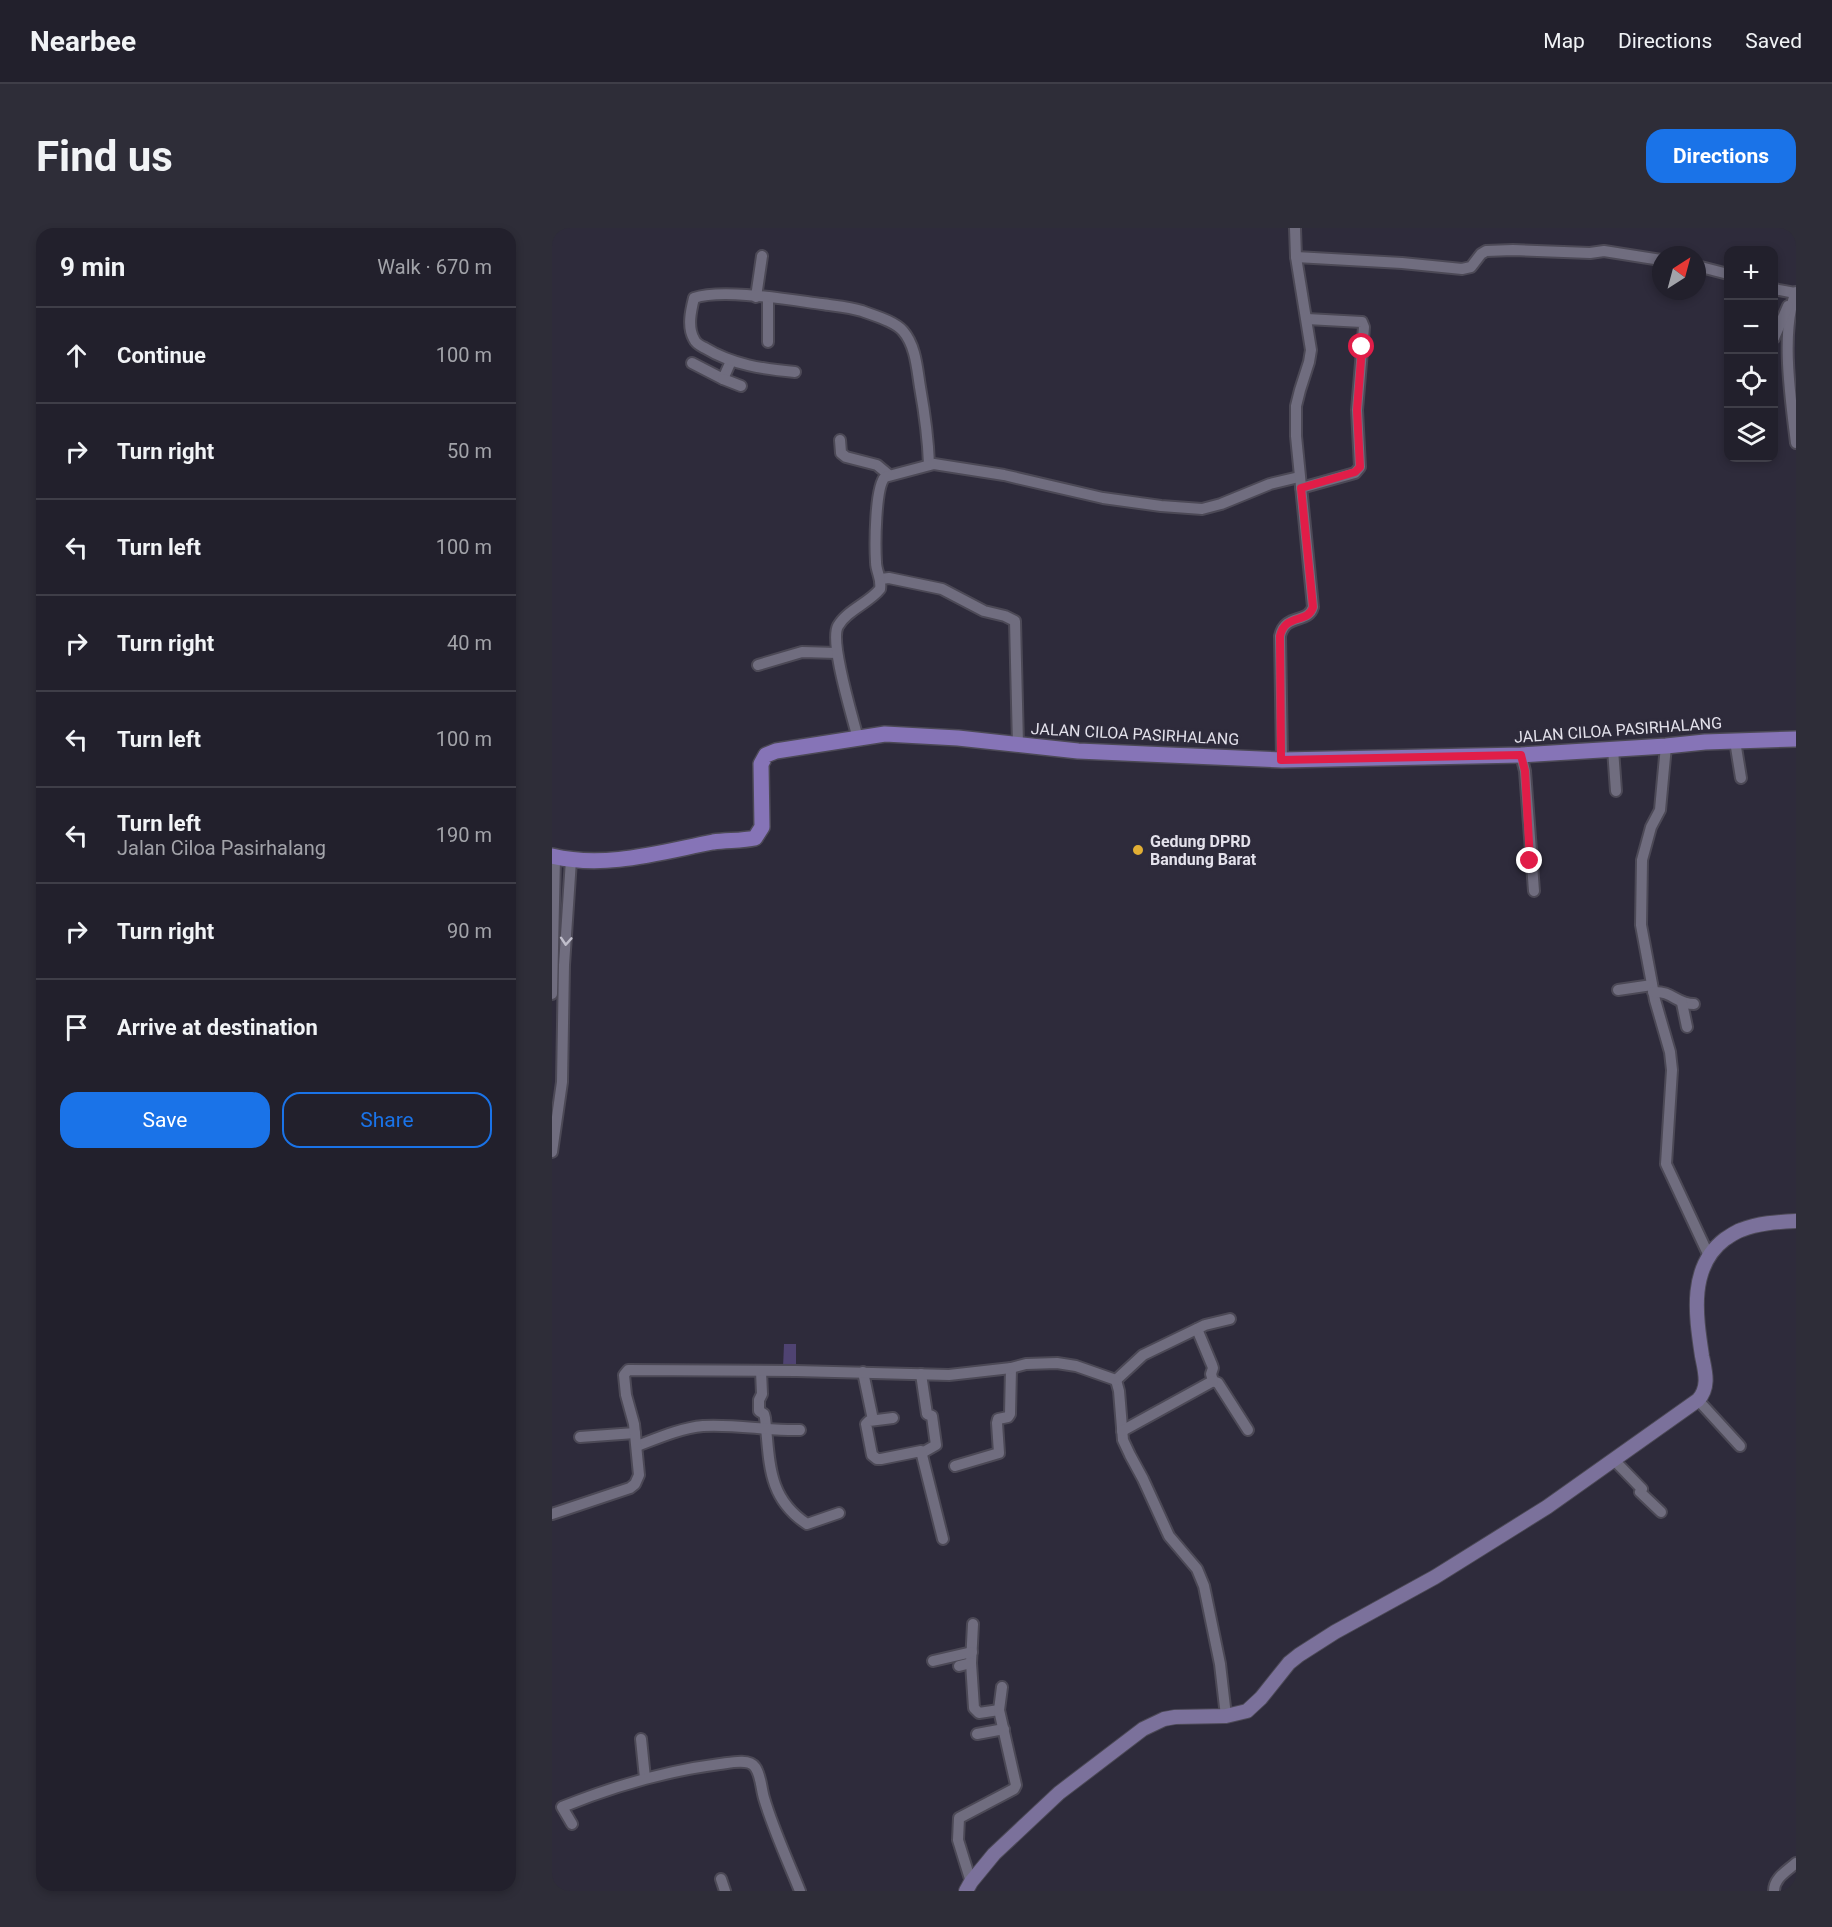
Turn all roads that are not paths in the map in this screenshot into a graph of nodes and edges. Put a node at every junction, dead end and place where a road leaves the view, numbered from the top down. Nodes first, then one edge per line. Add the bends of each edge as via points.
1 (1295, 228) edge
2 (762, 256) dead end
3 (1296, 256) junction
4 (1652, 259) edge
5 (1706, 268) edge
6 (1724, 272) edge
7 (1778, 290) edge
8 (1795, 295) edge
9 (756, 297) junction
10 (768, 298) junction
11 (1306, 319) junction
12 (1778, 327) edge
13 (768, 342) dead end
14 (1792, 343) edge
15 (730, 361) junction
16 (692, 363) dead end
17 (795, 372) dead end
18 (723, 379) junction
19 (741, 386) dead end
20 (840, 440) dead end
21 (1796, 442) edge
22 (929, 464) junction
23 (889, 475) junction
24 (1300, 482) junction
25 (880, 579) junction
26 (837, 653) junction
27 (758, 665) dead end
28 (858, 739) junction
29 (1796, 739) edge
30 (1735, 741) junction
31 (1018, 745) junction
32 (1666, 746) junction
33 (1614, 749) junction
34 (1521, 755) junction
35 (1281, 760) junction
36 (1741, 778) dead end
37 (1616, 791) dead end
38 (554, 856) edge
39 (571, 860) junction
40 (1534, 891) dead end
41 (1652, 988) junction
42 (1618, 990) dead end
43 (552, 994) edge
44 (1682, 1003) junction
45 (1694, 1004) dead end
46 (552, 1016) edge
47 (564, 1017) junction
48 (1688, 1027) dead end
49 (554, 1119) edge
50 (553, 1134) edge
51 (552, 1152) edge
52 (1796, 1221) edge
53 (1709, 1256) junction
54 (1230, 1319) dead end
55 (1197, 1329) junction
56 (1011, 1368) junction
57 (761, 1371) junction
58 (863, 1372) junction
59 (921, 1374) junction
60 (1116, 1380) junction
61 (1213, 1381) junction
62 (1698, 1400) junction
63 (893, 1418) dead end
64 (873, 1420) junction
65 (767, 1429) junction
66 (800, 1430) dead end
67 (1248, 1430) dead end
68 (1122, 1431) junction
69 (635, 1433) junction
70 (580, 1437) dead end
71 (637, 1446) junction
72 (1740, 1446) dead end
73 (922, 1453) junction
74 (1614, 1460) junction
75 (955, 1466) dead end
76 (1661, 1512) dead end
77 (839, 1513) dead end
78 (552, 1514) edge
79 (944, 1539) dead end
80 (973, 1624) dead end
81 (971, 1658) junction
82 (933, 1661) dead end
83 (959, 1666) dead end
84 (1002, 1687) dead end
85 (999, 1710) junction
86 (1226, 1716) junction
87 (1004, 1729) junction
88 (977, 1734) dead end
89 (641, 1739) dead end
90 (645, 1778) junction
91 (572, 1824) dead end
92 (1796, 1863) edge
93 (721, 1879) dead end
94 (968, 1886) edge
95 (725, 1891) edge
96 (800, 1891) edge
97 (1774, 1891) edge

1 - 3 street
2 - 9 street
3 - 4 street via 1462,269 1471,267 1486,251 1604,251
3 - 11 street
5 - 6 street
7 - 8 street
8 - 12 street
8 - 14 street
9 - 10 street
9 - 15 street via 717,295 694,300 690,324 693,339
10 - 13 street
10 - 22 street via 862,311 902,330 912,346 918,371
11 - 24 street via 1311,350 1296,406
11 - 24 street via 1362,322 1364,327 1357,410 1360,467 1355,472
14 - 21 street
15 - 17 street via 759,369
15 - 18 street
16 - 18 street
18 - 19 street
20 - 23 street via 841,453 846,457 877,465
22 - 23 street
22 - 24 street via 1004,475 1103,498 1202,509 1270,484
23 - 25 street via 880,483 877,511 875,564
24 - 35 street via 1313,607 1307,616 1281,628
25 - 26 street via 879,591 837,627
25 - 31 street via 942,589 984,611 1015,621
26 - 27 street via 802,652
26 - 28 street
28 - 31 main road, JALAN CILOA PASIRHALANG via 885,735
28 - 39 main road, JALAN CILOA PASIRHALANG via 766,755 761,764 762,827 755,838 637,857
29 - 30 main road, JALAN CILOA PASIRHALANG
30 - 32 main road, JALAN CILOA PASIRHALANG
30 - 36 street
31 - 35 main road, JALAN CILOA PASIRHALANG
32 - 33 main road, JALAN CILOA PASIRHALANG
32 - 41 street via 1660,810 1642,860 1641,924
33 - 34 main road, JALAN CILOA PASIRHALANG
33 - 37 street
34 - 35 main road, JALAN CILOA PASIRHALANG
34 - 40 street
38 - 39 main road, JALAN CILOA PASIRHALANG
38 - 43 street
39 -> 47 street
41 - 42 street
41 - 44 street
41 - 53 street via 1672,1070 1666,1164
44 - 45 street
44 - 48 street
46 - 47 street
47 - 49 street via 562,1082
49 - 50 street
50 - 51 street
52 - 53 street via 1738,1230
53 - 62 street via 1696,1302 1706,1385
54 - 55 street
55 - 60 street via 1143,1355
55 - 61 street via 1213,1368
56 - 59 street
56 - 60 street via 1069,1364
56 - 75 street via 1010,1414 997,1423 999,1453
57 - 58 street
57 - 65 street via 759,1411 764,1414
57 - 69 street via 625,1372
58 - 59 street
58 - 64 street
59 - 73 street via 936,1444
60 - 68 street
61 - 67 street
61 - 68 street
62 - 72 street
62 - 74 street
63 - 64 street
64 - 73 street via 866,1426 874,1458
65 - 66 street
65 - 71 street via 701,1426
65 - 77 street via 771,1476 781,1499 807,1524
68 - 86 street via 1166,1531 1197,1569 1204,1586
69 - 70 street
69 - 71 street
71 - 78 street via 639,1475 630,1488
73 - 79 street
74 - 76 street
74 - 86 street via 1435,1577 1312,1645 1289,1663 1253,1706
80 - 81 street
81 - 82 street
81 - 83 street
81 - 85 street via 968,1687 974,1708 977,1712
84 - 85 street
85 - 87 street
86 - 94 street via 1164,1719 1143,1729 1059,1793 994,1854
87 - 88 street
87 - 94 street via 1016,1785 959,1818 958,1840
89 - 90 street
90 - 91 street via 562,1807
90 - 96 street via 732,1762 754,1765
92 - 97 street via 1777,1880
93 - 95 street

